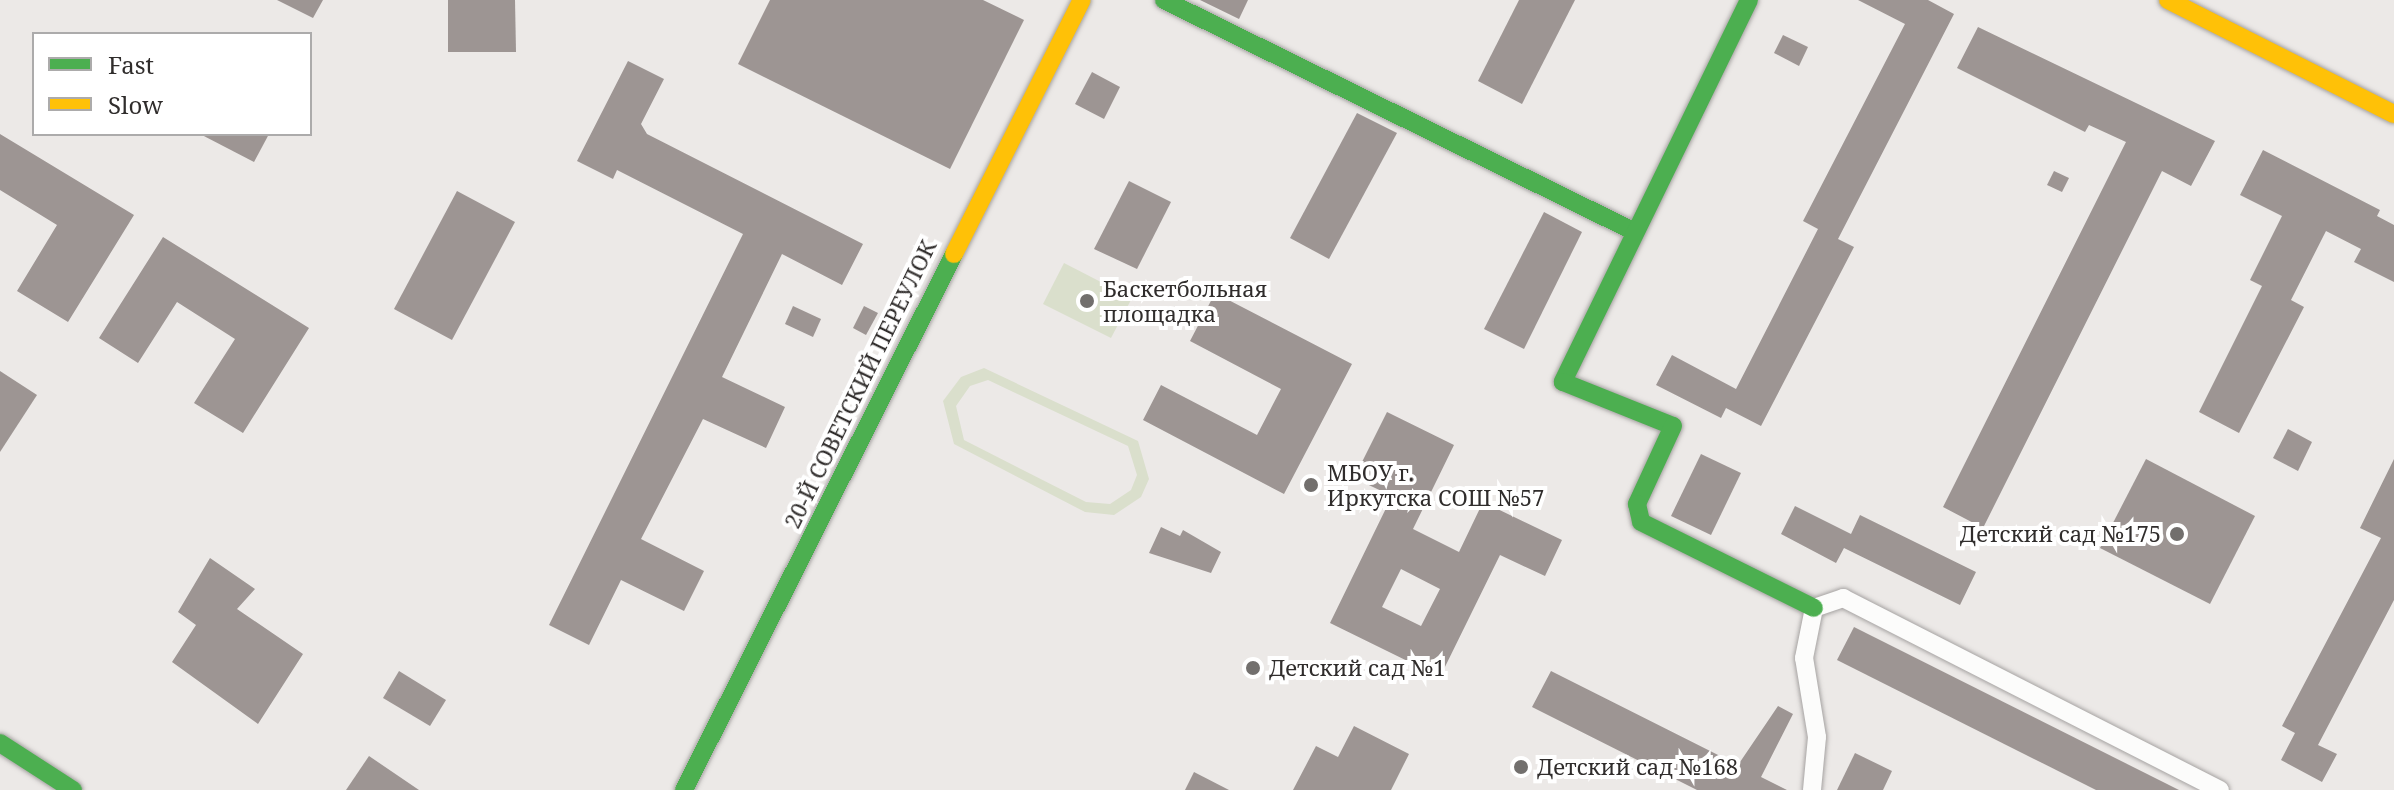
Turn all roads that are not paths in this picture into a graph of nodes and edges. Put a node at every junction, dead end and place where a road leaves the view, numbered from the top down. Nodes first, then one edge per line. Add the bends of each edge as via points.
1 (1082, 0) edge
2 (1164, 0) edge
3 (1749, 0) edge
4 (2168, 0) edge
5 (2394, 114) edge
6 (1635, 232) junction
7 (1814, 608) junction
8 (0, 743) edge
9 (73, 790) edge
10 (684, 790) edge
11 (1812, 790) edge
12 (2220, 790) edge

1 - 10 street, 20-Й СОВЕТСКИЙ ПЕРЕУЛОК
2 - 6 street
3 - 6 street
4 - 5 street
6 - 7 street via 1563,382 1673,426 1637,504 1641,522
7 - 11 street via 1804,658 1817,737
7 - 12 street via 1843,598
8 - 9 street

